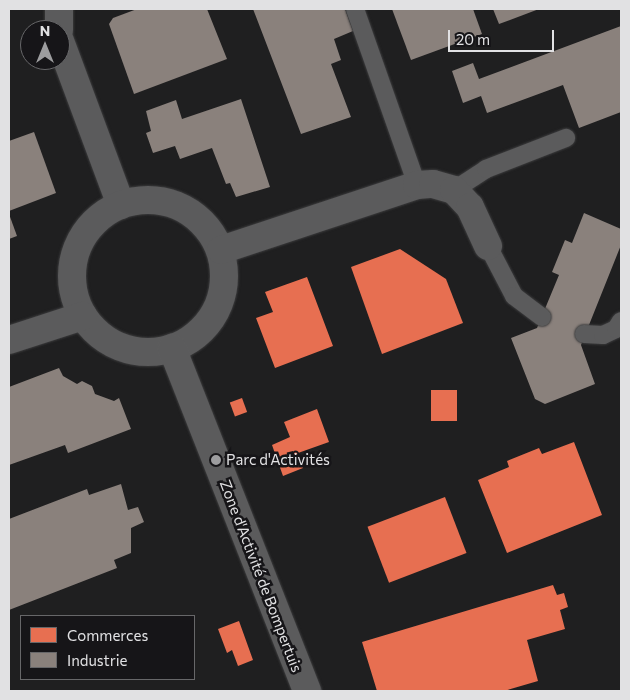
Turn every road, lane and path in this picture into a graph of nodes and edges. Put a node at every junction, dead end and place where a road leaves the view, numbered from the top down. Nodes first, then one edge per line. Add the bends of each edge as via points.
1 (355, 9) edge
2 (70, 68) edge
3 (566, 138) dead end
4 (417, 185) junction
5 (454, 190) junction
6 (121, 205) junction
7 (488, 246) joint
8 (221, 250) junction
9 (83, 316) junction
10 (542, 317) dead end
11 (621, 321) edge
12 (584, 334) dead end
13 (9, 340) edge
14 (172, 348) junction
15 (307, 691) edge

1 - 4 lane
2 - 6 street
3 - 5 lane via 486,169
4 - 5 street via 433,184
4 - 8 street
5 - 7 street via 470,207
6 - 8 street via 145,200 184,209 209,229
6 - 9 street via 101,216 86,232 76,252 73,281
7 - 10 lane via 514,296
8 - 14 street via 225,275 222,298 194,337
9 - 13 street
9 - 14 street via 100,335 122,348 147,352
11 - 12 lane via 616,329 603,335
14 - 15 street, Zone d'Activité de Bompertuis

